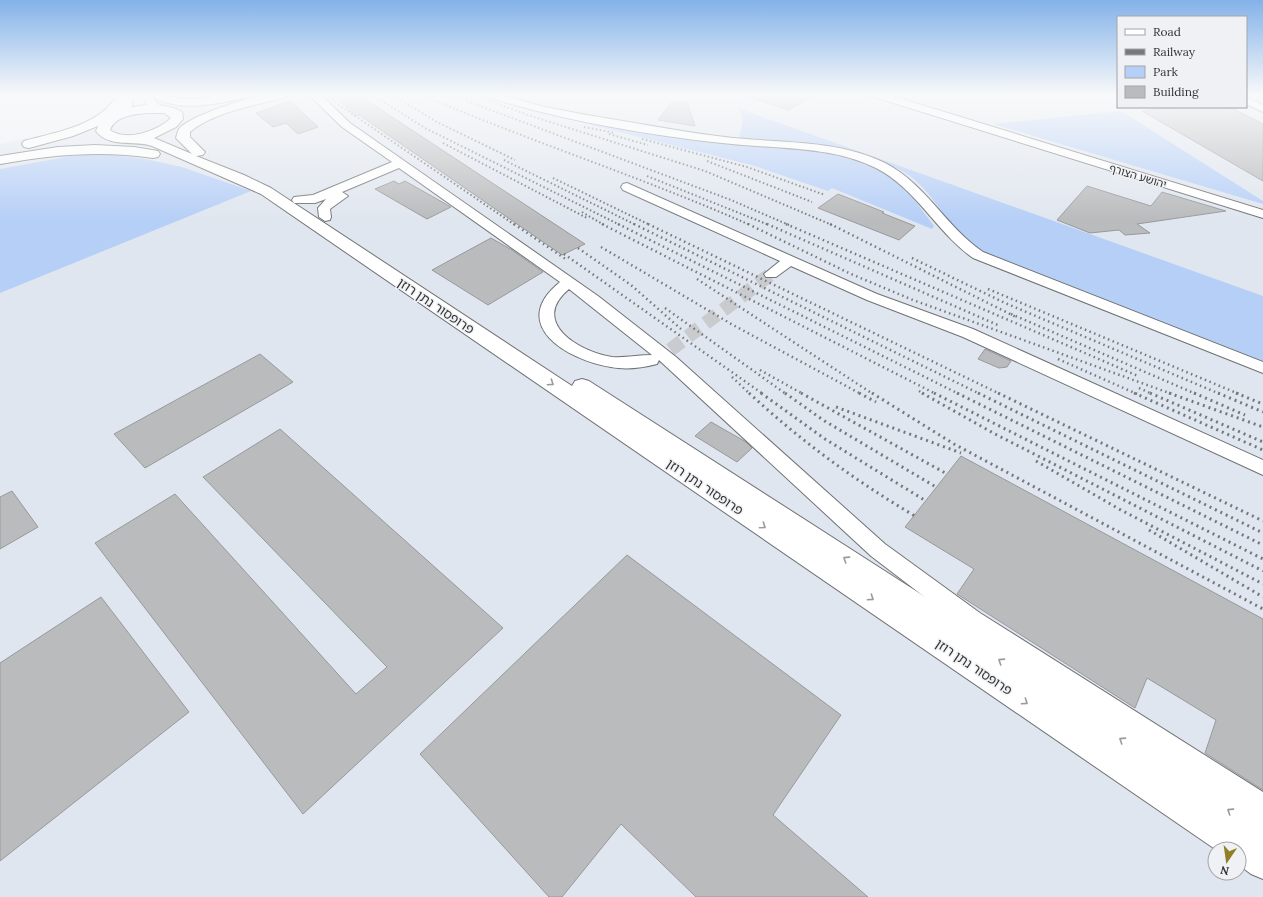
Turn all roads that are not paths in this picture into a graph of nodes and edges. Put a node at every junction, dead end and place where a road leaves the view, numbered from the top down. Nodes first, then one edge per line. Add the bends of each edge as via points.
1 (57, 136) edge
2 (102, 136) edge
3 (108, 136) edge
4 (127, 136) edge
5 (167, 136) edge
6 (183, 136) edge
7 (361, 136) edge
8 (697, 136) edge
9 (1010, 136) edge
10 (22, 146) junction
11 (0, 151) edge
12 (198, 152) junction
13 (0, 160) edge
14 (404, 166) junction
15 (235, 175) junction
16 (627, 186) dead end
17 (298, 200) junction
18 (1263, 214) edge
19 (325, 217) junction
20 (791, 260) junction
21 (771, 274) tunnel mouth
22 (569, 282) junction
23 (650, 360) tunnel mouth
24 (1263, 368) edge
25 (1263, 468) edge
26 (1263, 807) edge
27 (1263, 833) edge
28 (1263, 862) edge

1 - 10 street
2 - 10 street
3 - 13 street
4 - 15 street, פרופסור נתן רוזן via 155,141 185,156
5 - 12 street, פרופסור נתן רוזן
6 - 12 street
7 - 14 street
8 - 24 street via 731,141 812,146 866,159 906,180 952,236 978,255
9 - 18 street, יהושע הצורף
10 - 11 street
12 - 17 street, פרופסור נתן רוזן via 264,178
13 - 15 street via 72,150 117,149 153,154
14 - 17 street via 315,199
14 - 19 street via 331,201 324,208
14 - 22 street
15 -> 28 street, פרופסור נתן רוזן via 266,191
16 - 20 street
17 - 19 street, פרופסור נתן רוזן
27 -> 19 street, פרופסור נתן רוזן
20 - 21 street
20 - 25 street via 883,301 968,333
22 - 23 street via 551,297 546,310 548,324 559,338 578,351 599,359 626,363
22 - 26 street via 670,361 878,550 972,620

